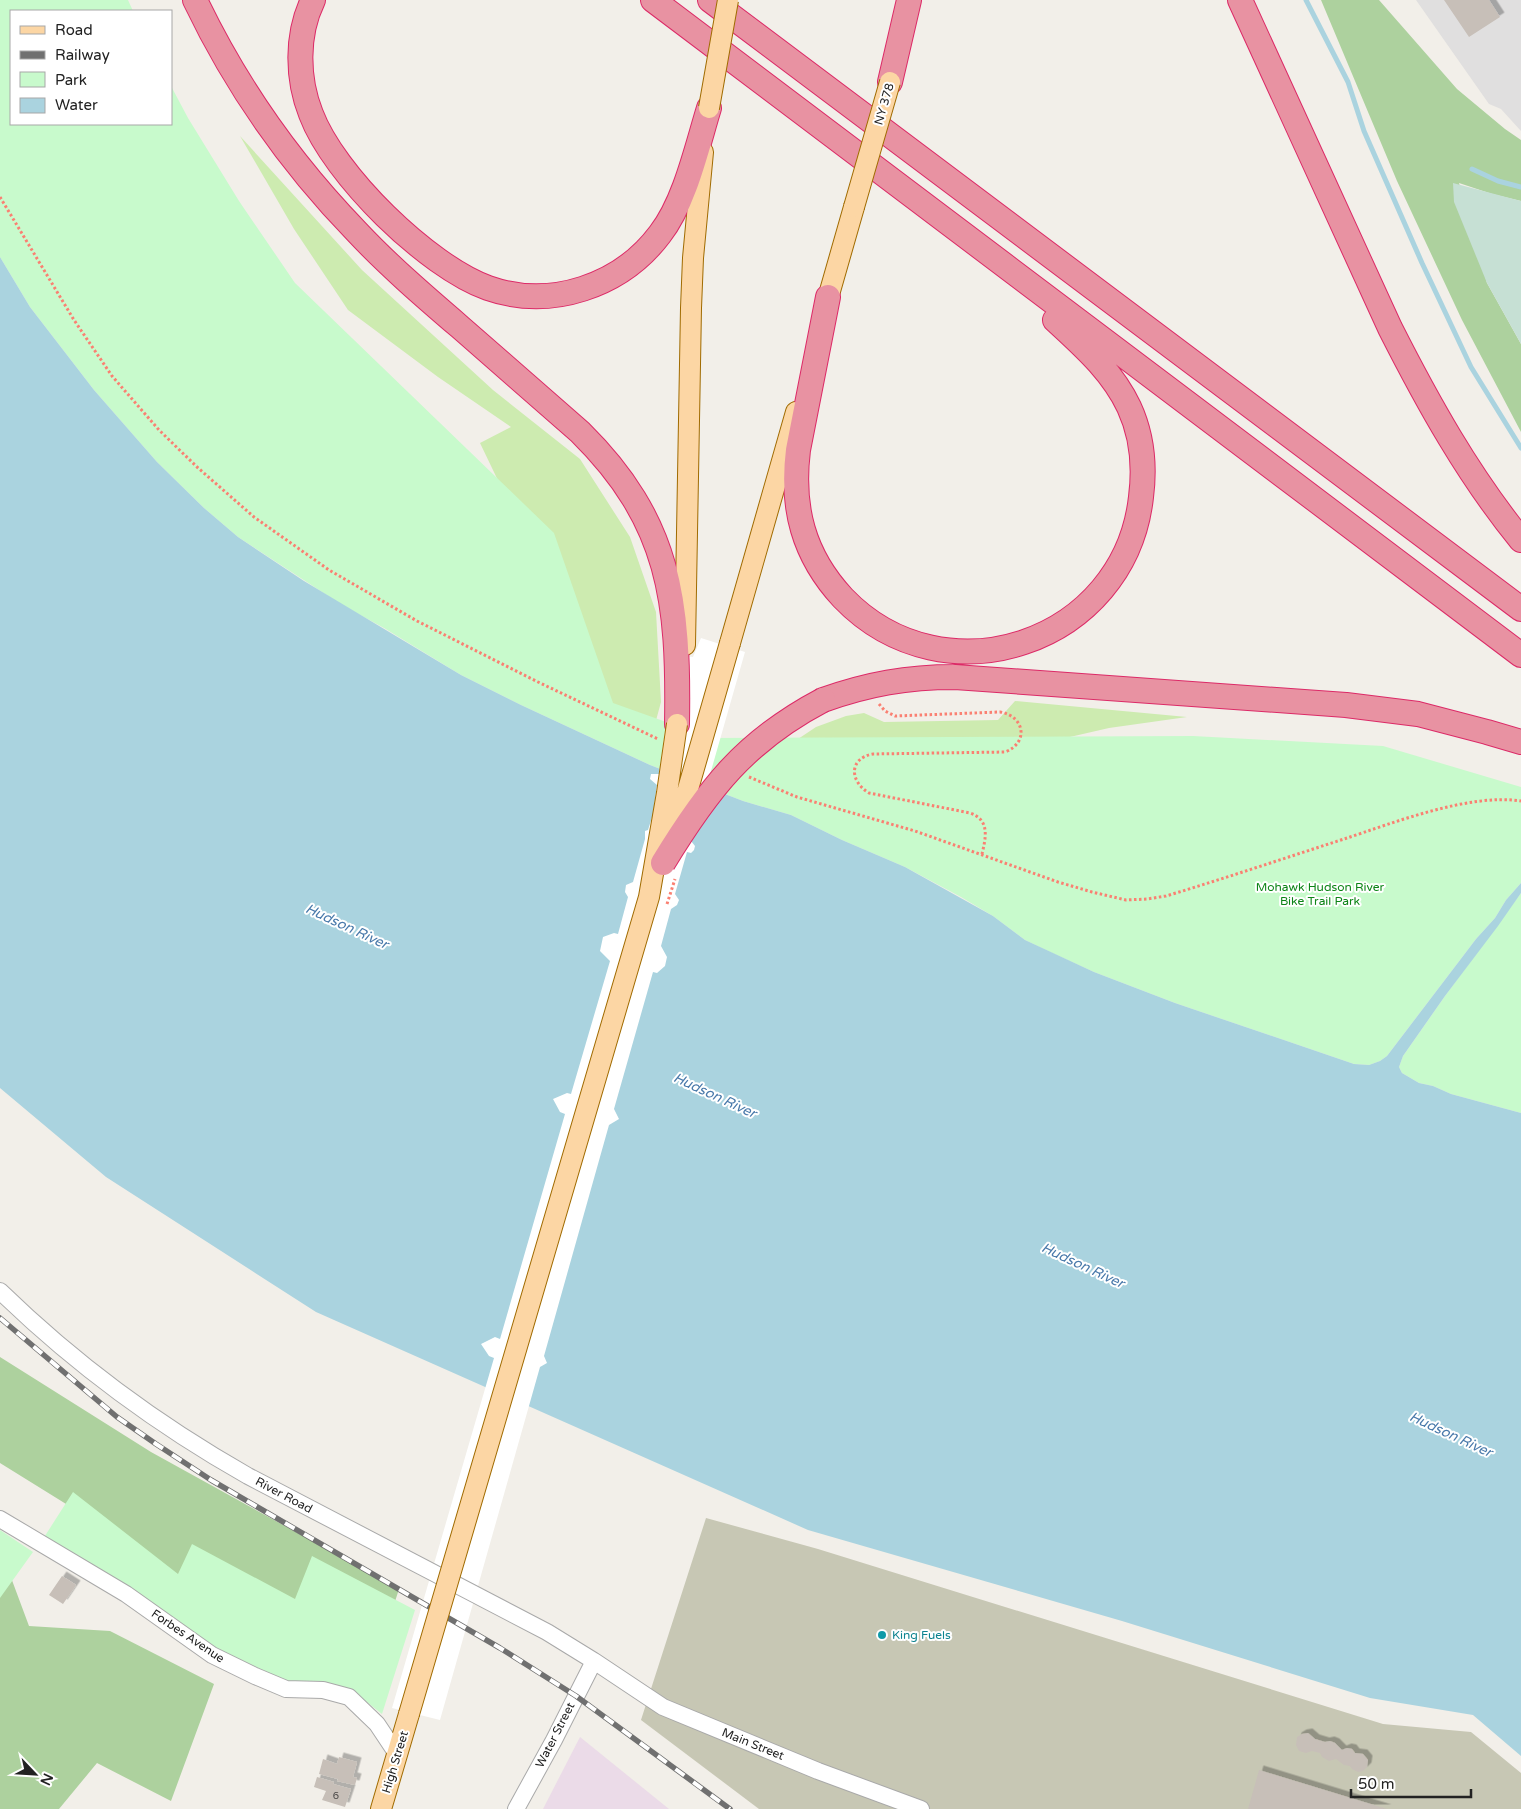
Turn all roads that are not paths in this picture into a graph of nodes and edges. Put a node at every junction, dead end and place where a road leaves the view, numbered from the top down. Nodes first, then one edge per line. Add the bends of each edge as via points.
1 (195, 0) edge
2 (313, 0) edge
3 (635, 0) edge
4 (653, 0) edge
5 (710, 0) edge
6 (728, 0) edge
7 (909, 0) edge
8 (914, 0) edge
9 (1240, 0) edge
10 (742, 67) junction
11 (890, 82) junction
12 (709, 108) junction
13 (962, 233) junction
14 (828, 297) junction
15 (1521, 540) edge
16 (1521, 609) edge
17 (1521, 655) edge
18 (680, 658) junction
19 (677, 724) joint
20 (1521, 742) edge
21 (669, 870) junction
22 (649, 897) junction
23 (0, 1291) edge
24 (0, 1519) edge
25 (594, 1661) junction
26 (397, 1754) junction
27 (381, 1809) edge
28 (516, 1809) edge
29 (921, 1809) edge

1 - 18 highway via 251,100 290,156 334,208 402,277 580,432 620,476 637,502 660,551
2 - 12 highway via 303,28 301,73 309,109 322,136 358,186 401,230 450,269 490,288 529,296 550,296 595,286 630,265 661,234 672,216
3 - 10 highway
4 - 10 highway
5 - 16 highway
6 - 12 main road, bridge
7 - 11 highway
8 - 11 main road, NY 378 / NY 378
9 - 15 highway via 1426,399 1486,494
10 - 13 highway
11 - 14 main road, NY 378 / NY 378, bridge
12 - 18 main road via 693,258
13 - 14 highway via 1106,370 1126,402 1137,430 1143,480 1133,534 1107,583 1089,603 1047,633 1024,643 974,652 928,647 884,630 867,619 834,588 822,570 811,553 801,525 795,471
13 - 17 highway
14 - 21 main road, NY 378, bridge via 686,796
18 - 19 highway
19 - 22 main road, NY 378, bridge
20 - 21 highway, bridge via 1418,714 1346,704 955,677 900,679 823,700 778,726 756,744 714,786 694,814
21 - 22 main road, NY 378, bridge
22 - 26 main road, High Street / NY 378, bridge
23 - 25 street, River Road via 67,1352 200,1449 547,1632
24 - 26 street, Forbes Avenue via 126,1594 212,1655 286,1689 323,1690 348,1698 377,1724
25 - 28 street, Water Street
25 - 29 street, Main Street via 663,1708
26 - 27 main road, High Street / NY 378

